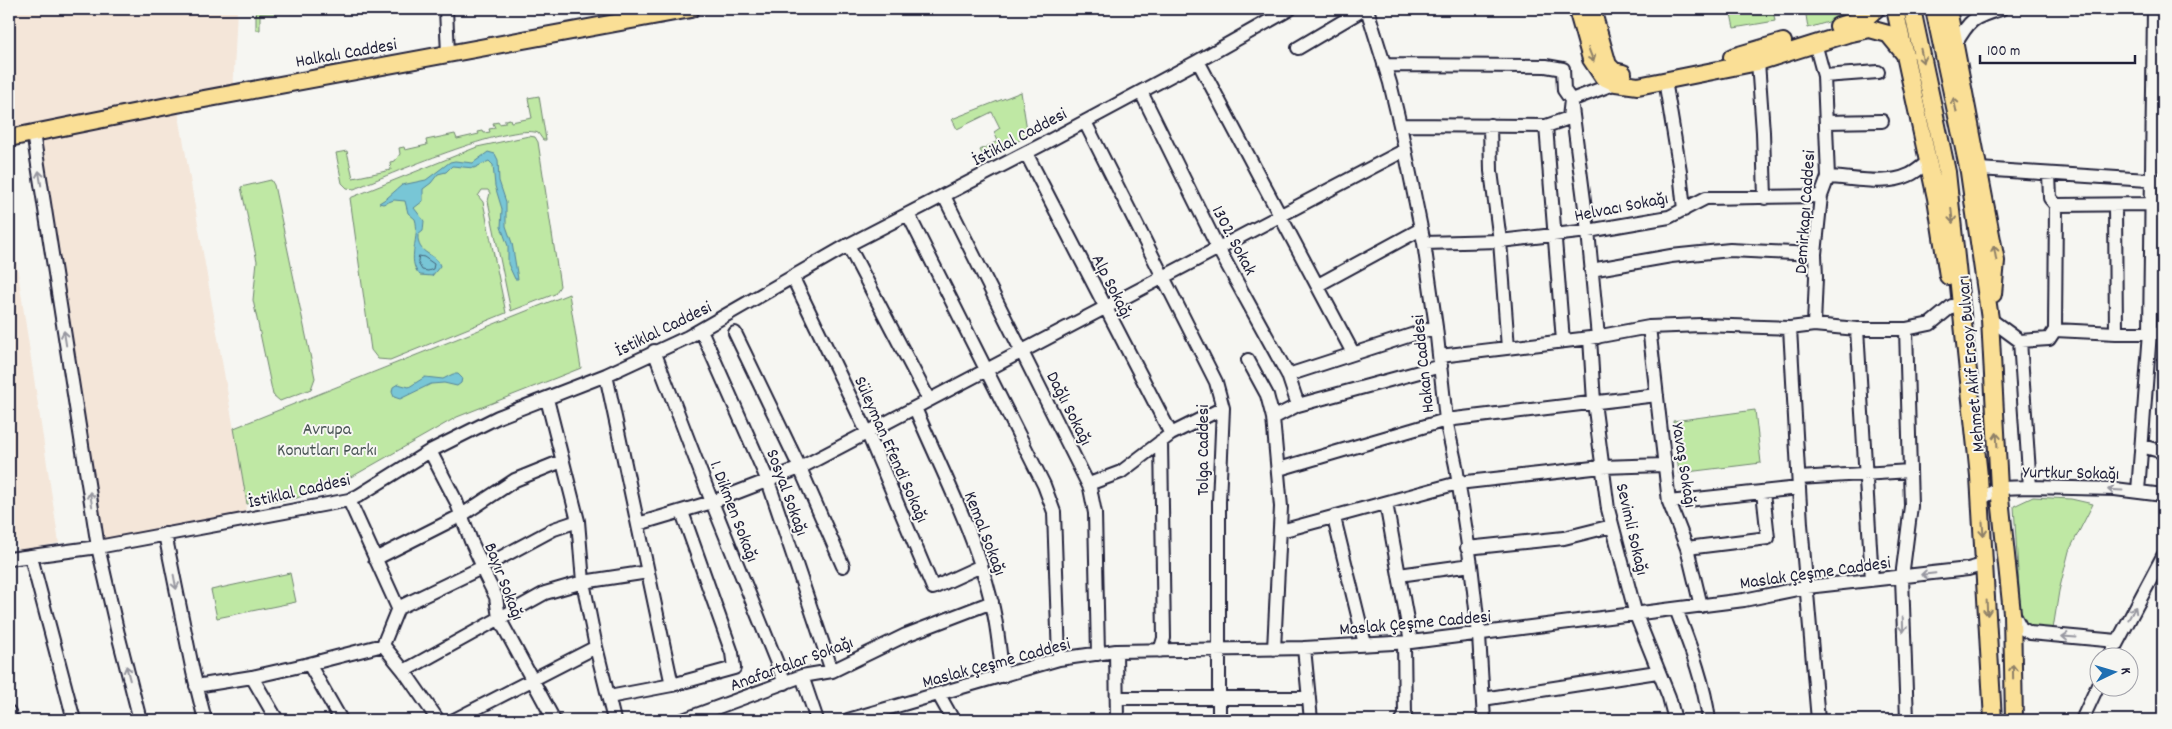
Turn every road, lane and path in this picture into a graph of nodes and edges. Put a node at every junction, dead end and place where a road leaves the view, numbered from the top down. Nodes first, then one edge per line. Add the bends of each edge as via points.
1 (446, 9) edge
2 (691, 9) edge
3 (1290, 9) edge
4 (1366, 9) edge
5 (1577, 9) edge
6 (1592, 9) edge
7 (1876, 9) edge
8 (1895, 9) edge
9 (1912, 9) edge
10 (1934, 9) edge
11 (1948, 9) edge
12 (2000, 9) edge
13 (2154, 9) edge
14 (660, 12) edge
15 (1815, 43) junction
16 (1955, 45) junction
17 (1298, 48) dead end
18 (448, 54) junction
19 (1906, 56) junction
20 (1198, 61) junction
21 (1758, 62) junction
22 (1384, 65) junction
23 (1878, 72) dead end
24 (2159, 75) edge
25 (1824, 76) junction
26 (1665, 80) junction
27 (1616, 83) junction
28 (1141, 92) junction
29 (1571, 100) junction
30 (1882, 121) dead end
31 (1085, 122) junction
32 (1826, 122) junction
33 (1400, 125) junction
34 (1490, 125) junction
35 (1546, 126) junction
36 (33, 134) junction
37 (9, 138) edge
38 (1405, 150) junction
39 (1026, 153) junction
40 (1928, 162) junction
41 (1979, 169) junction
42 (2049, 174) junction
43 (1828, 177) junction
44 (2158, 180) edge
45 (944, 196) junction
46 (1821, 196) junction
47 (1765, 198) junction
48 (2152, 204) junction
49 (2056, 205) junction
50 (2116, 205) junction
51 (1684, 210) junction
52 (908, 214) junction
53 (1281, 215) junction
54 (1421, 229) junction
55 (1588, 231) junction
56 (2158, 233) edge
57 (1556, 236) junction
58 (1500, 240) junction
59 (1424, 243) junction
60 (848, 245) junction
61 (1218, 248) junction
62 (1815, 254) junction
63 (1591, 270) junction
64 (2157, 274) edge
65 (793, 278) junction
66 (1164, 279) junction
67 (1318, 284) junction
68 (1952, 306) junction
69 (1105, 309) junction
70 (1990, 319) junction
71 (1814, 325) junction
72 (1436, 326) junction
73 (1649, 327) junction
74 (1790, 328) junction
75 (1906, 329) junction
76 (701, 330) junction
77 (1857, 330) junction
78 (2055, 330) junction
79 (735, 333) dead end
80 (2116, 333) junction
81 (2157, 333) edge
82 (1594, 338) junction
83 (1563, 341) junction
84 (2020, 341) junction
85 (1508, 348) junction
86 (654, 351) junction
87 (1023, 352) junction
88 (1352, 353) junction
89 (1967, 358) junction
90 (1248, 360) dead end
91 (1440, 361) junction
92 (986, 370) junction
93 (606, 375) junction
94 (1288, 376) junction
95 (1657, 395) junction
96 (547, 399) junction
97 (929, 400) junction
98 (1594, 402) junction
99 (1298, 405) junction
100 (915, 408) junction
101 (1223, 408) junction
102 (1273, 418) junction
103 (1446, 420) junction
104 (868, 434) junction
105 (1166, 437) junction
106 (2142, 446) junction
107 (430, 451) junction
108 (2163, 452) edge
109 (562, 462) junction
110 (1664, 465) junction
111 (1602, 467) junction
112 (800, 468) junction
113 (1279, 469) junction
114 (1910, 471) junction
115 (1865, 475) junction
116 (768, 481) junction
117 (1458, 483) junction
118 (1799, 483) junction
119 (1089, 484) junction
120 (2030, 487) junction
121 (1999, 488) junction
122 (1763, 492) junction
123 (2138, 492) junction
124 (2163, 495) edge
125 (1981, 499) junction
126 (349, 500) junction
127 (712, 502) junction
128 (1669, 502) junction
129 (1386, 503) junction
130 (682, 512) junction
131 (462, 515) junction
132 (1334, 518) junction
133 (578, 521) junction
134 (638, 524) junction
135 (1612, 526) junction
136 (1281, 531) junction
137 (165, 534) junction
138 (98, 547) junction
139 (1467, 548) junction
140 (1687, 548) junction
141 (31, 556) junction
142 (2163, 556) edge
143 (9, 558) edge
144 (375, 559) junction
145 (1985, 559) junction
146 (1471, 565) junction
147 (843, 566) dead end
148 (981, 566) junction
149 (483, 567) junction
150 (648, 572) junction
151 (1399, 575) junction
152 (1902, 577) junction
153 (1872, 580) junction
154 (584, 582) junction
155 (1807, 588) junction
156 (992, 602) junction
157 (1701, 606) junction
158 (398, 608) junction
159 (1676, 609) junction
160 (2012, 613) junction
161 (1636, 615) junction
162 (499, 618) junction
163 (1479, 635) junction
164 (2117, 641) junction
165 (1408, 642) junction
166 (1365, 644) junction
167 (383, 645) junction
168 (2115, 646) edge
169 (596, 647) junction
170 (1304, 648) junction
171 (1274, 649) junction
172 (1219, 650) junction
173 (1116, 651) junction
174 (1160, 651) junction
175 (1098, 654) junction
176 (1059, 659) junction
177 (309, 664) junction
178 (404, 671) junction
179 (832, 671) junction
180 (1657, 672) junction
181 (802, 676) junction
182 (1003, 676) junction
183 (252, 677) junction
184 (531, 679) junction
185 (785, 683) junction
186 (672, 684) junction
187 (196, 686) junction
188 (939, 695) junction
189 (2093, 696) edge
190 (609, 698) junction
191 (1118, 698) junction
192 (1309, 698) junction
193 (1219, 699) junction
194 (1483, 699) junction
195 (9, 712) edge
196 (611, 719) edge
197 (11, 720) edge
198 (74, 720) edge
199 (140, 720) edge
200 (205, 720) edge
201 (277, 720) edge
202 (341, 720) edge
203 (438, 720) edge
204 (454, 720) edge
205 (554, 720) edge
206 (683, 720) edge
207 (817, 720) edge
208 (848, 720) edge
209 (953, 720) edge
210 (1117, 720) edge
211 (1219, 720) edge
212 (1311, 720) edge
213 (1402, 720) edge
214 (1484, 720) edge
215 (1675, 720) edge
216 (1709, 720) edge
217 (1818, 720) edge
218 (1907, 720) edge
219 (1993, 720) edge
220 (2014, 720) edge
221 (2082, 720) edge

1 - 18 street
2 - 14 main road, Halkalı Caddesi
3 - 20 street, İstiklal Caddesi
4 - 17 street
4 - 22 street, Hakan Caddesi
5 -> 27 main road via 1591,59 1603,77
6 - 7 main road via 1608,65 1614,71 1651,75 1749,53 1854,22
8 - 19 main road
9 -> 89 main road, Mehmet Akif Ersoy Bulvarı via 1947,172
70 -> 10 main road, Mehmet Akif Ersoy Bulvarı via 1969,172
11 - 16 main road
12 - 16 street via 1978,16 1965,27
13 - 24 street
14 - 18 main road, Halkalı Caddesi
15 - 19 main road via 1870,30 1888,34
15 - 21 main road
15 - 25 street, Demirkapı Caddesi
16 - 41 main road
18 - 36 main road, Halkalı Caddesi
19 - 40 main road
20 - 28 street, İstiklal Caddesi
20 - 53 street
21 - 26 main road
21 - 47 street
22 - 29 street, Sevimli Sokağı via 1563,69 1564,90
22 - 33 street, Hakan Caddesi
23 - 25 street
24 - 44 street
25 - 32 street, Demirkapı Caddesi
26 - 27 main road via 1638,86
26 - 51 street
27 - 29 street
28 - 31 street, İstiklal Caddesi
28 - 61 street, 1302. Sokak
29 - 35 street via 1570,118
29 - 55 street, Sevimli Sokağı
30 - 32 street
31 - 39 street, İstiklal Caddesi
31 - 66 street, Tolga Caddesi
32 - 43 street, Demirkapı Caddesi
33 - 34 street
33 - 38 street, Hakan Caddesi
34 - 35 street
34 - 58 street via 1490,170
35 - 57 street
36 - 37 main road, Halkalı Caddesi
138 -> 36 street
38 - 53 street
38 - 54 street, Hakan Caddesi
39 - 45 street, İstiklal Caddesi
39 - 69 street, Alp Sokağı
40 - 43 street via 1898,179
40 - 68 main road
41 - 42 street
70 -> 41 main road via 1996,261
42 - 44 street
42 - 49 street via 2050,198
43 - 46 street, Demirkapı Caddesi
44 - 48 street
45 - 52 street, İstiklal Caddesi
45 - 87 street, Dağlı Sokağı
46 - 47 street, Helvacı Sokağı
46 - 62 street, Demirkapı Caddesi
47 - 51 street, Helvacı Sokağı via 1706,198
48 - 50 street
48 - 56 street
49 - 50 street
49 - 78 street
50 - 80 street
51 - 55 street, Helvacı Sokağı via 1669,217
52 - 60 street, İstiklal Caddesi
52 - 92 street
53 - 61 street
53 - 67 street
54 - 59 street, Hakan Caddesi
54 - 67 street
55 - 57 street, Helvacı Sokağı
55 - 63 street, Sevimli Sokağı
56 - 64 street
57 - 58 street, Helvacı Sokağı
57 - 83 street
58 - 59 street, Helvacı Sokağı
58 - 85 street
59 - 72 street, Hakan Caddesi
60 - 65 street, İstiklal Caddesi
60 - 97 street
61 - 66 street
61 - 94 street, 1302. Sokak
62 - 63 street via 1730,250
62 - 71 street, Demirkapı Caddesi
63 - 82 street, Sevimli Sokağı
64 - 81 street
65 - 76 street, İstiklal Caddesi
65 - 104 street, Süleyman Efendi Sokağı
66 - 69 street
66 - 101 street, Tolga Caddesi via 1216,382
67 - 88 street
68 - 75 street via 1930,324
68 - 89 main road
69 - 87 street
69 - 105 street, Alp Sokağı
70 - 84 street
121 -> 70 main road, Mehmet Akif Ersoy Bulvarı
71 - 74 street
71 - 77 street
72 - 88 street
72 - 91 street, Hakan Caddesi
73 - 74 street
73 - 82 street
73 - 95 street, Yavaş Sokağı
74 - 118 street
75 - 77 street
75 - 114 street
76 - 86 street, İstiklal Caddesi
76 - 116 street, Sosyal Sokağı
77 - 115 street
78 - 80 street
78 - 84 street via 2049,339
79 - 112 street
80 - 81 street
81 - 106 street
82 - 83 street
82 - 98 street, Sevimli Sokağı
83 - 85 street
84 - 120 street
85 - 91 street
86 - 93 street, İstiklal Caddesi
86 - 127 street, 1. Dikmen Sokağı
87 - 92 street
87 - 119 street, Dağlı Sokağı
88 - 94 street
89 - 125 main road, Mehmet Akif Ersoy Bulvarı
90 - 102 street via 1267,395
91 - 99 street
91 - 103 street, Hakan Caddesi
92 - 97 street
92 - 176 street via 1044,485 1054,512
93 - 96 street, İstiklal Caddesi
93 - 134 street
94 - 99 street, 1302. Sokak
95 - 98 street
95 - 110 street, Yavaş Sokağı
96 - 107 street, İstiklal Caddesi via 498,417
96 - 109 street
97 - 100 street
98 - 103 street
98 - 111 street, Sevimli Sokağı
99 - 102 street
100 - 104 street
100 - 148 street, Kemal Sokağı
101 - 105 street
101 - 172 street, Tolga Caddesi
102 - 113 street
103 - 113 street
103 - 117 street, Hakan Caddesi
104 - 112 street
104 - 148 street, Süleyman Efendi Sokağı via 933,588
105 - 119 street via 1121,472
105 - 174 street, Alp Sokağı via 1164,638
106 - 108 street
106 - 123 street
107 - 126 street, İstiklal Caddesi
107 - 131 street, Bayır Sokağı
109 - 131 street via 515,480
109 - 133 street
110 - 111 street
110 - 128 street, Yavaş Sokağı
111 - 117 street
111 - 135 street, Sevimli Sokağı
112 - 116 street
112 - 147 street
113 - 136 street
114 - 115 street
114 - 152 street via 1911,506
115 - 118 street
115 - 153 street
116 - 127 street
116 - 179 street, Sosyal Sokağı
117 - 129 street
117 - 139 street, Hakan Caddesi
118 - 122 street
118 - 155 street
119 - 175 street, Dağlı Sokağı via 1095,513
120 - 121 street, Yurtkur Sokağı
123 -> 120 street, Yurtkur Sokağı
121 - 125 street, Yurtkur Sokağı
121 - 160 main road, Mehmet Akif Ersoy Bulvarı
122 - 128 street
122 - 140 street via 1768,538
123 - 124 street, Yurtkur Sokağı
125 -> 145 main road, Mehmet Akif Ersoy Bulvarı
126 - 137 street, İstiklal Caddesi
126 - 144 street
127 - 130 street
127 - 185 street, 1. Dikmen Sokağı
128 - 140 street, Yavaş Sokağı
129 - 132 street
129 - 151 street
130 - 134 street
130 - 186 street via 732,653 734,668
131 - 144 street
131 - 149 street, Bayır Sokağı
132 - 136 street
132 - 166 street
133 - 149 street via 554,529
133 - 154 street
134 - 150 street
135 - 139 street via 1564,538
135 - 161 street, Sevimli Sokağı
136 - 171 street
137 - 138 street, İstiklal Caddesi
137 -> 187 street
138 - 141 street, İstiklal Caddesi
199 -> 138 street
139 - 146 street, Hakan Caddesi
140 - 157 street, Yavaş Sokağı
141 - 143 street, İstiklal Caddesi
141 - 198 street
164 -> 142 street
144 - 158 street
145 -> 152 street, Maslak Çeşme Caddesi via 1976,568
145 -> 219 main road, Mehmet Akif Ersoy Bulvarı
146 - 151 street
146 - 163 street, Hakan Caddesi
148 - 156 street, Kemal Sokağı
149 - 158 street
149 - 162 street, Bayır Sokağı via 496,597
150 - 154 street
150 - 186 street
151 - 165 street
152 - 153 street, Maslak Çeşme Caddesi
152 -> 218 street
153 - 155 street, Maslak Çeşme Caddesi
154 - 162 street via 545,594
154 - 169 street
155 - 157 street, Maslak Çeşme Caddesi
155 - 217 street
156 - 179 street, Anafartalar Sokağı via 906,635
156 - 182 street, Kemal Sokağı
157 - 159 street, Maslak Çeşme Caddesi
158 - 167 street
159 - 161 street, Maslak Çeşme Caddesi
159 - 216 street via 1707,700
164 -> 160 street via 2030,633 2021,628
220 -> 160 main road, Mehmet Akif Ersoy Bulvarı
161 - 163 street, Maslak Çeşme Caddesi
161 - 180 street, Sevimli Sokağı
162 - 178 street
162 - 184 street, Bayır Sokağı
163 - 165 street, Maslak Çeşme Caddesi
163 - 194 street, Hakan Caddesi
164 - 168 street
165 - 166 street, Maslak Çeşme Caddesi
165 - 213 street via 1405,716
166 - 170 street, Maslak Çeşme Caddesi
167 - 177 street
167 - 178 street
169 - 184 street
169 - 190 street
170 - 171 street, Maslak Çeşme Caddesi
170 - 192 street
171 - 172 street, Maslak Çeşme Caddesi
172 - 174 street, Maslak Çeşme Caddesi
172 - 193 street, Tolga Caddesi
173 - 174 street, Maslak Çeşme Caddesi
173 - 175 street, Maslak Çeşme Caddesi
173 - 191 street
175 - 176 street, Maslak Çeşme Caddesi
176 - 182 street, Maslak Çeşme Caddesi
177 - 183 street
177 - 202 street
178 - 203 street
179 - 181 street, Anafartalar Sokağı
180 - 194 street
180 - 215 street, Sevimli Sokağı
181 - 185 street, Anafartalar Sokağı
181 - 207 street
182 - 188 street, Maslak Çeşme Caddesi
183 - 187 street
183 - 201 street
184 - 204 street
184 - 205 street, Bayır Sokağı
185 - 206 street, Anafartalar Sokağı
186 - 190 street
187 - 200 street
188 - 208 street, Maslak Çeşme Caddesi
188 - 209 street
189 - 221 street
190 - 196 street
191 - 193 street
191 - 210 street
192 - 193 street
192 - 212 street
193 - 211 street, Tolga Caddesi
194 - 214 street, Hakan Caddesi
195 - 197 street

